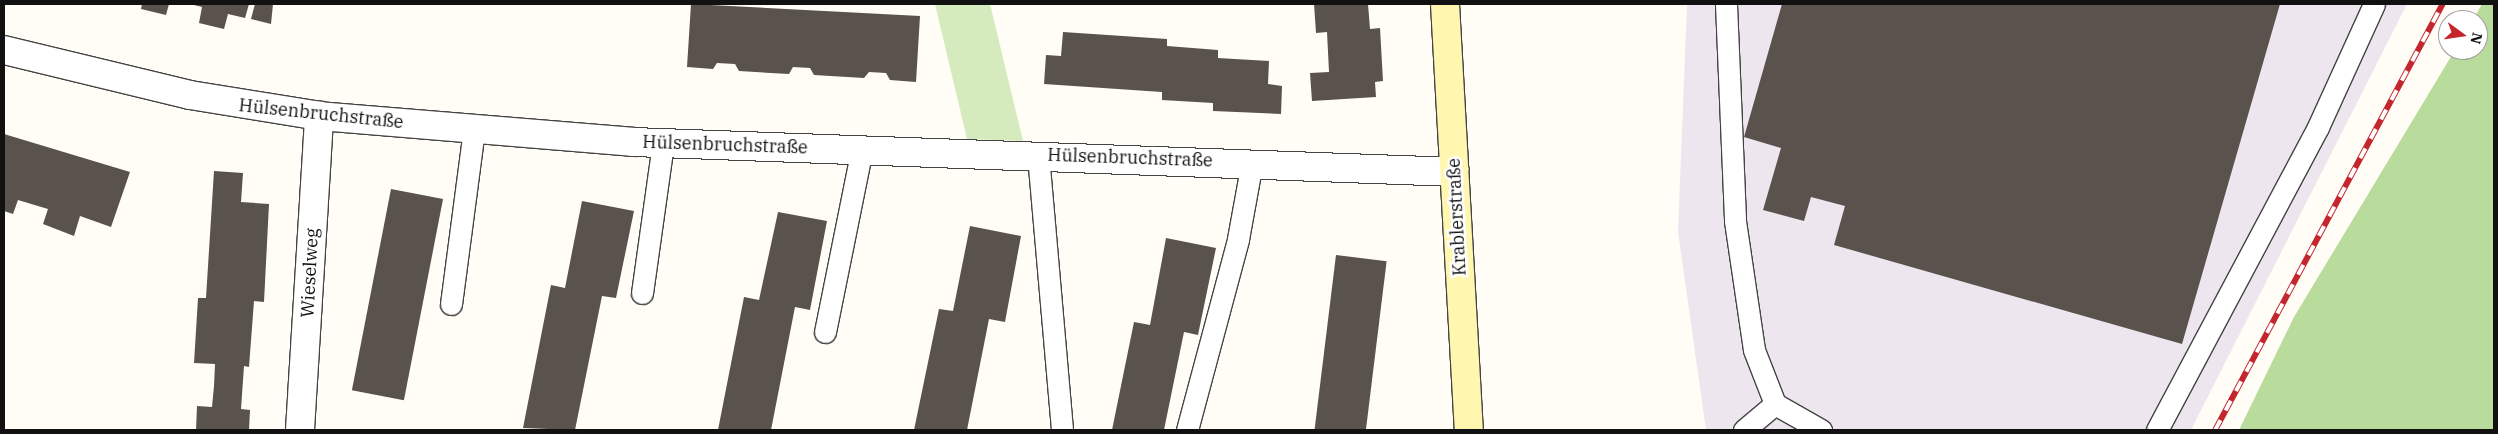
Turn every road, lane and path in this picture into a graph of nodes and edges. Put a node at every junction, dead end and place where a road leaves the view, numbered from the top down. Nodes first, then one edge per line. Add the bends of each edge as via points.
1 (1444, 4) edge
2 (1726, 4) edge
3 (2374, 4) edge
4 (4, 50) edge
5 (318, 116) junction
6 (474, 128) junction
7 (663, 143) junction
8 (862, 149) junction
9 (1038, 155) junction
10 (1252, 162) junction
11 (1454, 172) junction
12 (642, 293) dead end
13 (451, 304) dead end
14 (826, 332) dead end
15 (1775, 404) junction
16 (300, 430) edge
17 (1062, 430) edge
18 (1186, 430) edge
19 (1468, 430) edge
20 (1744, 430) edge
21 (1821, 430) edge
22 (2157, 430) edge

1 - 11 street, Krablerstraße
2 - 15 lane via 1735,221 1754,350
3 - 22 lane via 2318,127
4 - 5 street, Hülsenbruchstraße via 199,97
5 - 6 street, Hülsenbruchstraße
5 - 16 street, Wieselweg
6 - 7 street, Hülsenbruchstraße
6 - 13 lane
7 - 8 street, Hülsenbruchstraße
7 - 12 lane
8 - 9 street, Hülsenbruchstraße
8 - 14 lane
9 - 10 street, Hülsenbruchstraße
9 - 17 lane
10 - 11 street, Hülsenbruchstraße
10 - 18 lane via 1238,238
11 - 19 street, Krablerstraße
15 - 20 lane
15 - 21 lane

